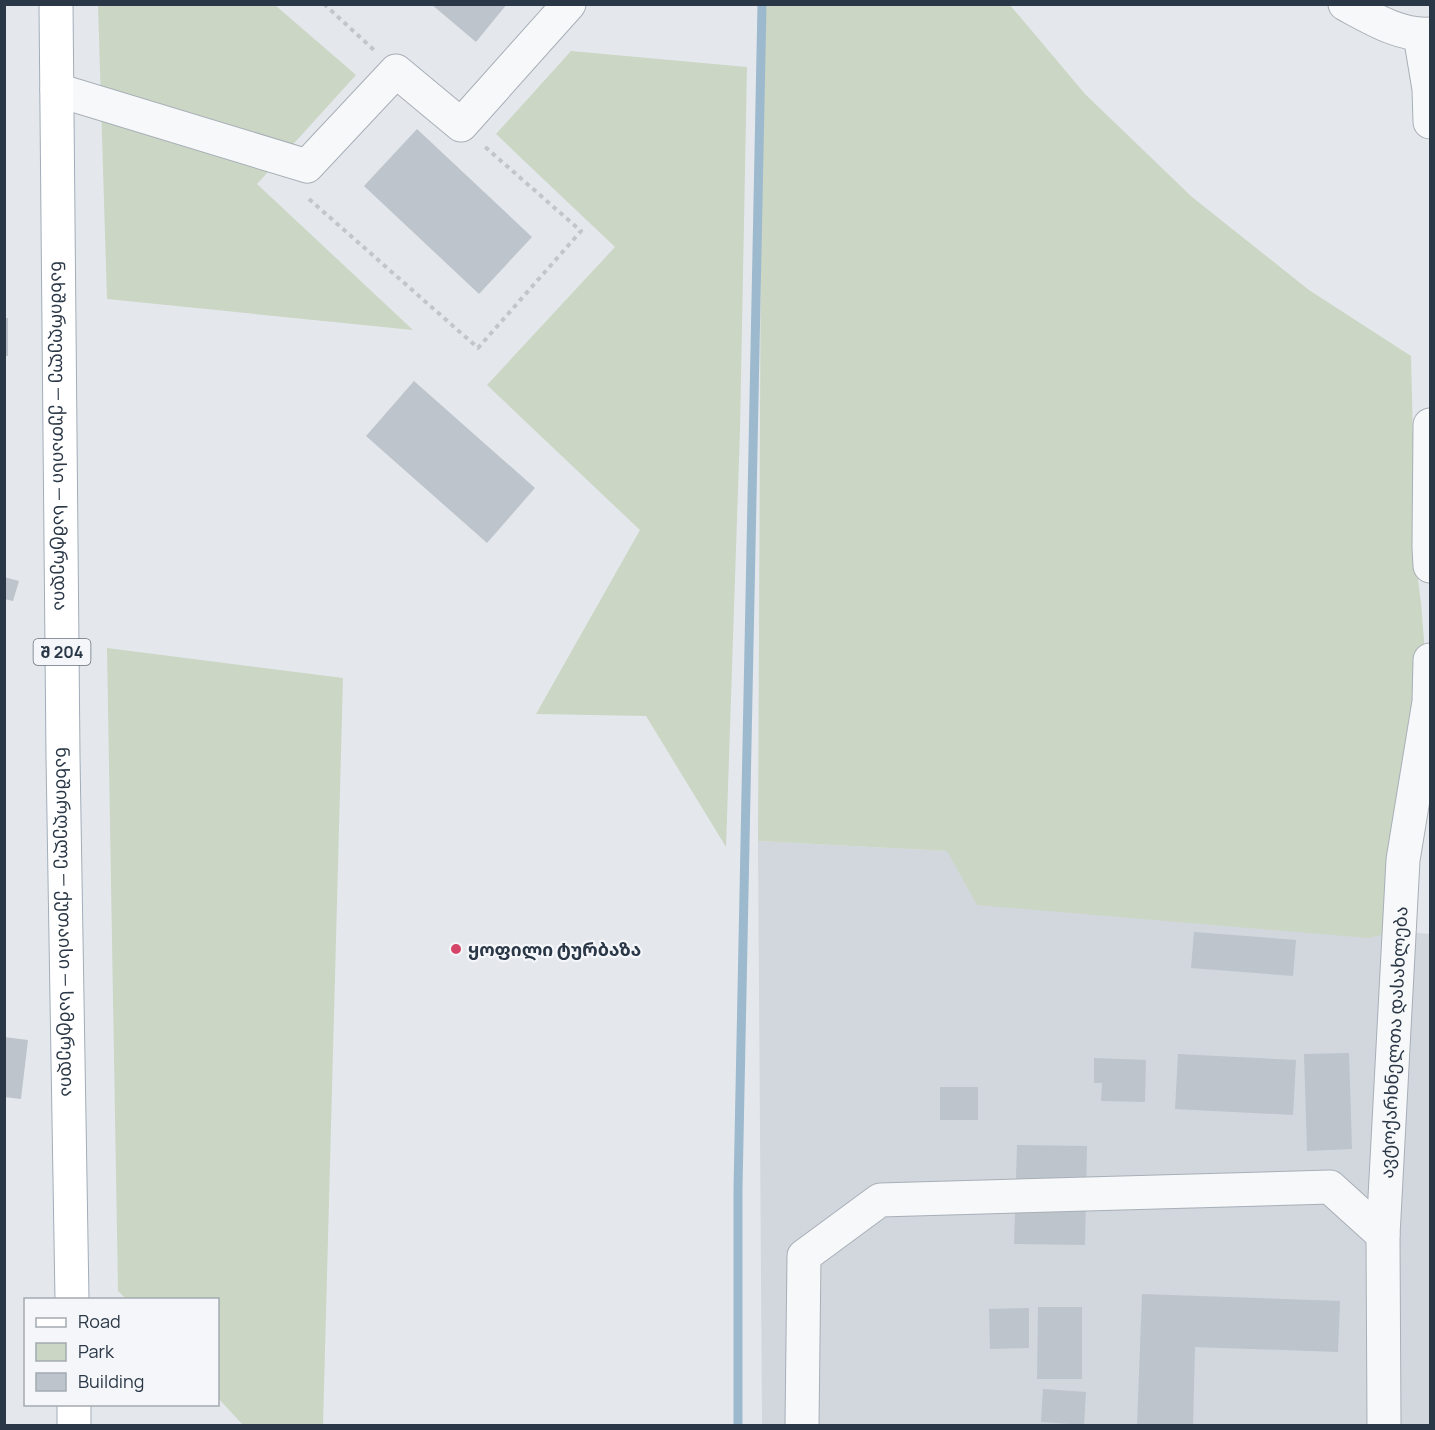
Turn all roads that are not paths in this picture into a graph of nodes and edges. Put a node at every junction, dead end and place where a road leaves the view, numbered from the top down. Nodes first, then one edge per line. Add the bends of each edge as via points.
1 (56, 4) edge
2 (569, 4) edge
3 (1346, 4) edge
4 (1425, 34) edge
5 (57, 90) junction
6 (1431, 122) edge
7 (1431, 425) edge
8 (1431, 566) edge
9 (1431, 660) edge
10 (1383, 1235) junction
11 (72, 1298) edge
12 (74, 1406) edge
13 (74, 1425) edge
14 (802, 1425) edge
15 (1384, 1425) edge

1 - 5 main road, ნახშირღელე — ქუთაისი — სამტრედია / შ 204
2 - 5 street via 461,125 396,71 307,166
3 - 4 street via 1383,24
4 - 6 street
5 - 11 main road, ნახშირღელე — ქუთაისი — სამტრედია / შ 204
7 - 8 street
9 - 10 street, ავტოქარხნელთა დასახლება via 1429,702 1402,860
10 - 14 street via 1330,1187 880,1200 804,1256
10 - 15 street, ავტოქარხნელთა დასახლება
12 - 13 main road

